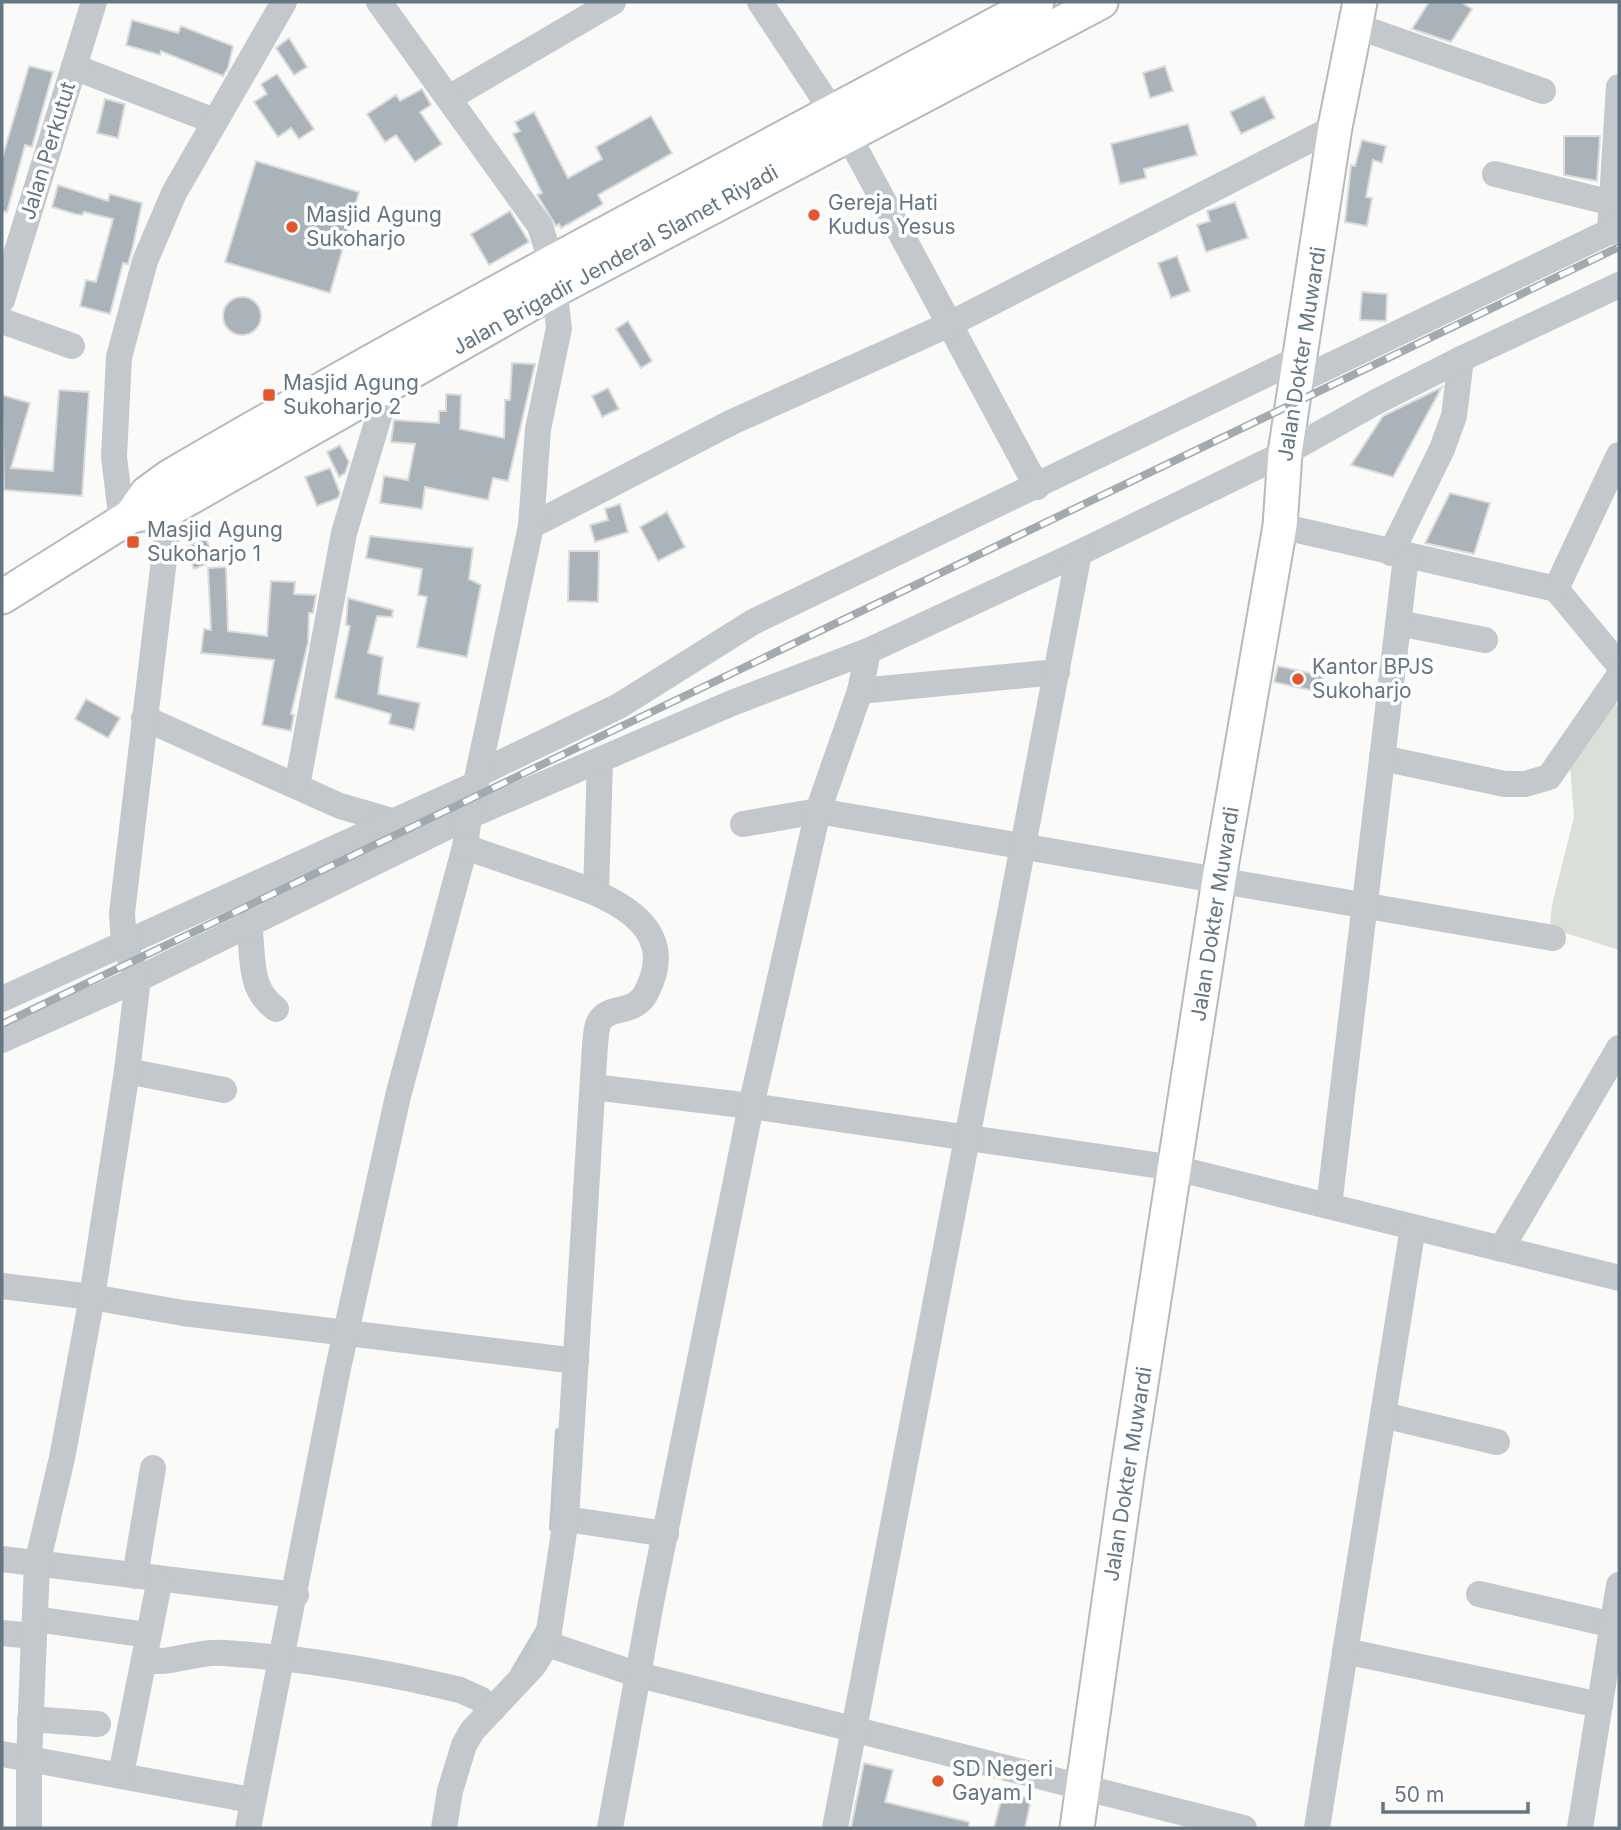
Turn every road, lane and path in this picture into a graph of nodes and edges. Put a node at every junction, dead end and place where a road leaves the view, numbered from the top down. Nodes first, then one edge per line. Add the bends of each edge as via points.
1 (94, 2) edge
2 (284, 2) edge
3 (379, 2) edge
4 (613, 2) edge
5 (760, 2) edge
6 (1037, 2) edge
7 (1101, 2) edge
8 (1358, 14) edge
9 (74, 67) junction
10 (1619, 86) edge
11 (1543, 91) dead end
12 (449, 98) junction
13 (215, 121) junction
14 (841, 123) junction
15 (1335, 127) junction
16 (1495, 174) dead end
17 (1614, 221) edge
18 (553, 276) junction
19 (1619, 285) edge
20 (2, 300) edge
21 (2, 321) edge
22 (948, 326) junction
23 (72, 346) dead end
24 (1461, 359) junction
25 (1298, 370) junction
26 (388, 386) junction
27 (1285, 453) junction
28 (1619, 455) edge
29 (1614, 482) edge
30 (1037, 487) junction
31 (170, 509) junction
32 (126, 519) junction
33 (531, 526) junction
34 (1280, 526) junction
35 (1079, 553) junction
36 (1398, 555) junction
37 (1556, 589) junction
38 (2, 597) edge
39 (1398, 623) junction
40 (1485, 640) dead end
41 (869, 651) junction
42 (1619, 665) edge
43 (1057, 673) junction
44 (1619, 676) edge
45 (860, 691) junction
46 (144, 718) junction
47 (1382, 758) junction
48 (600, 761) junction
49 (478, 779) junction
50 (297, 786) junction
51 (818, 811) junction
52 (469, 816) junction
53 (392, 821) junction
54 (743, 824) dead end
55 (1024, 846) junction
56 (465, 847) junction
57 (1219, 879) junction
58 (596, 892) junction
59 (1364, 904) junction
60 (249, 923) junction
61 (1553, 938) dead end
62 (124, 944) junction
63 (138, 979) junction
64 (2, 999) edge
65 (276, 1009) dead end
66 (2, 1040) edge
67 (1619, 1048) edge
68 (127, 1071) junction
69 (593, 1087) junction
70 (224, 1090) dead end
71 (751, 1106) junction
72 (968, 1138) junction
73 (1175, 1168) junction
74 (1329, 1206) junction
75 (1413, 1227) junction
76 (1501, 1249) junction
77 (1619, 1278) edge
78 (2, 1286) edge
79 (92, 1297) junction
80 (347, 1334) junction
81 (568, 1360) junction
82 (1383, 1415) junction
83 (1497, 1442) dead end
84 (153, 1468) dead end
85 (566, 1519) junction
86 (666, 1534) junction
87 (2, 1559) edge
88 (37, 1564) junction
89 (147, 1578) junction
90 (1619, 1585) edge
91 (1479, 1594) dead end
92 (296, 1595) junction
93 (1613, 1625) junction
94 (34, 1628) junction
95 (2, 1633) edge
96 (547, 1644) junction
97 (146, 1648) junction
98 (1345, 1651) junction
99 (282, 1659) junction
100 (639, 1675) junction
101 (487, 1705) junction
102 (1600, 1705) junction
103 (30, 1719) junction
104 (98, 1724) dead end
105 (854, 1730) junction
106 (2, 1754) edge
107 (29, 1759) junction
108 (121, 1774) junction
109 (1082, 1790) junction
110 (251, 1800) junction
111 (29, 1828) edge
112 (248, 1828) edge
113 (444, 1828) edge
114 (610, 1828) edge
115 (835, 1828) edge
116 (1077, 1828) edge
117 (1244, 1828) edge
118 (1317, 1828) edge
119 (1580, 1828) edge

1 - 9 street, Jalan Perkutut
2 - 13 street
3 - 12 street
4 - 12 street
5 - 14 street
6 - 14 main road, Jalan Brigadir Jenderal Slamet Riyadi
7 - 14 main road, Jalan Brigadir Jenderal Slamet Riyadi
8 - 11 street
8 - 15 main road, Jalan Dokter Muwardi
9 - 13 street
9 - 20 street, Jalan Perkutut
10 - 17 street
12 - 18 street via 540,226
13 - 32 street via 174,193 125,328 119,357 114,457
14 - 18 main road, Jalan Brigadir Jenderal Slamet Riyadi
14 - 22 street
15 - 22 street
15 - 25 main road, Jalan Dokter Muwardi
16 - 17 street
17 - 25 street
18 - 26 main road, Jalan Brigadir Jenderal Slamet Riyadi
18 - 32 main road, Jalan Brigadir Jenderal Slamet Riyadi via 169,477 147,493
18 - 33 street via 559,328 538,429
19 - 24 street
21 - 23 street
22 - 30 street
22 - 33 street via 732,422
24 - 27 street
24 - 36 street via 1454,416
25 - 27 main road, Jalan Dokter Muwardi
25 - 30 street
26 - 31 main road, Jalan Brigadir Jenderal Slamet Riyadi
26 - 50 street via 344,533
27 - 34 main road, Jalan Dokter Muwardi
27 - 35 street
28 - 29 street
29 - 37 street
30 - 49 street via 753,622 619,706
31 - 32 main road, Jalan Brigadir Jenderal Slamet Riyadi
31 - 46 street
32 - 38 main road, Jalan Brigadir Jenderal Slamet Riyadi
33 - 49 street
34 - 36 street
34 - 57 main road, Jalan Dokter Muwardi
35 - 41 street
35 - 43 street
36 - 37 street
36 - 39 street
37 - 42 street
39 - 40 street
39 - 47 street
41 - 45 street
41 - 48 street via 732,703
43 - 45 street
43 - 55 street
44 - 47 street via 1549,777 1506,784
45 - 51 street
46 - 50 street
46 - 62 street via 122,913
47 - 59 street
48 - 52 street
48 - 58 street
49 - 52 street
49 - 53 street
50 - 53 street via 340,806
51 - 54 street
51 - 55 street
51 - 71 street
52 - 56 street
52 - 60 street
53 - 62 street
55 - 57 street
55 - 72 street
56 - 58 street
56 - 80 street via 398,1096
57 - 59 street
57 - 73 main road, Jalan Dokter Muwardi
58 - 69 street via 627,909 650,933 656,959 643,999 635,1007 599,1020
59 - 61 street
59 - 74 street
60 - 63 street
60 - 65 street via 257,989
62 - 63 street
62 - 64 street
63 - 66 street
63 - 68 street
67 - 76 street
68 - 70 street
68 - 79 street
69 - 71 street
69 - 81 street
71 - 72 street
71 - 86 street
72 - 73 street
72 - 105 street
73 - 74 street
73 - 109 main road, Jalan Dokter Muwardi
74 - 75 street
75 - 76 street
75 - 82 street
76 - 77 street
78 - 79 street
79 - 80 street
79 - 88 street
80 - 81 street
80 - 92 street
81 - 85 street
82 - 83 street
82 - 98 street
84 - 89 street
85 - 86 street
85 - 96 street
86 - 100 street
87 - 88 street
88 - 89 street
88 - 94 street
89 - 92 street
89 - 97 street
90 - 93 street
91 - 93 street
92 - 99 street
93 - 102 street
94 - 95 street
94 - 97 street
94 - 103 street
96 - 100 street
96 - 101 street via 534,1665
97 - 99 street via 165,1662 201,1652
97 - 108 street
98 - 102 street
98 - 118 street
99 - 101 street via 418,1680
99 - 110 street
100 - 105 street
100 - 114 street
101 - 113 street via 464,1745
102 - 119 street
103 - 104 street
103 - 107 street
105 - 109 street
105 - 115 street
106 - 107 street
107 - 108 street
107 - 111 street
108 - 110 street
109 - 116 main road, Jalan Dokter Muwardi
109 - 117 street
110 - 112 street

